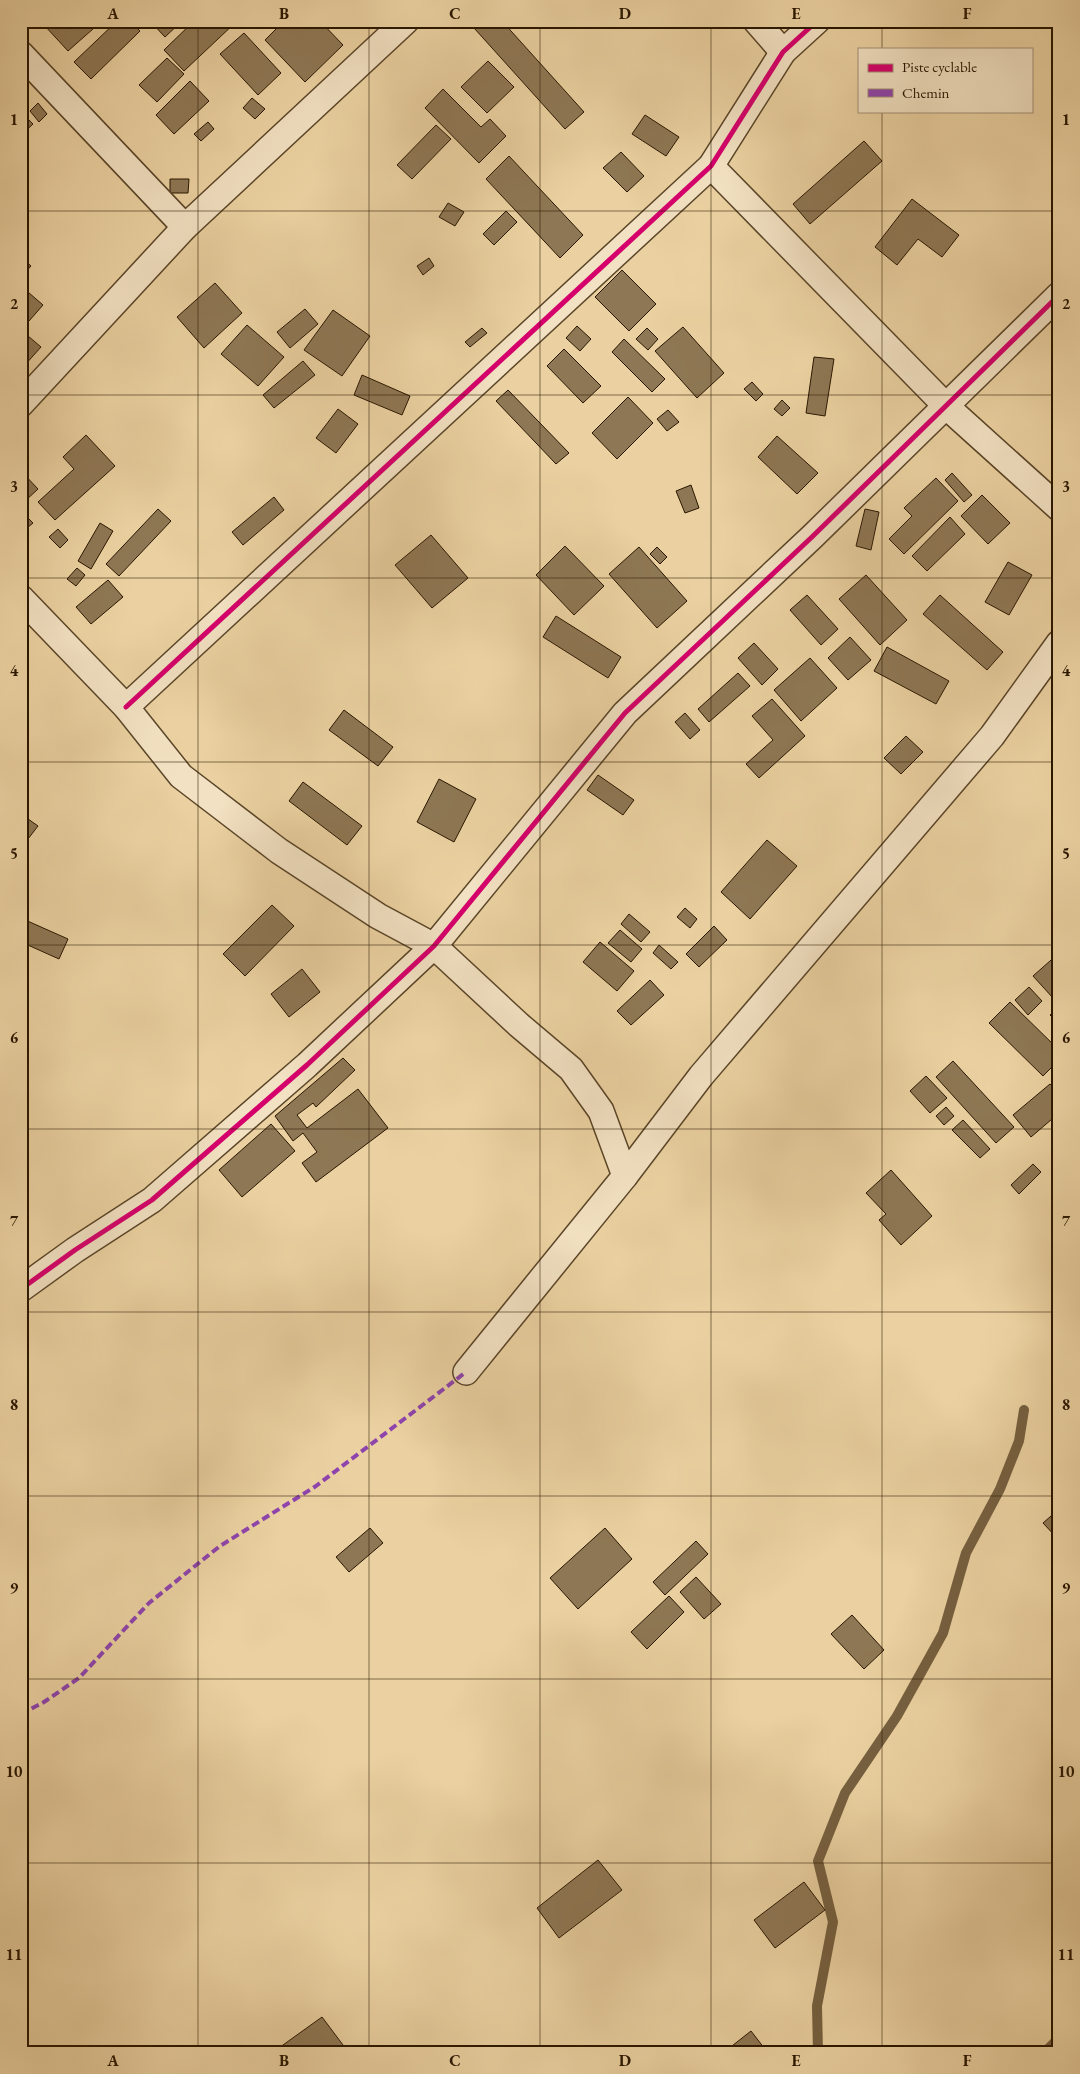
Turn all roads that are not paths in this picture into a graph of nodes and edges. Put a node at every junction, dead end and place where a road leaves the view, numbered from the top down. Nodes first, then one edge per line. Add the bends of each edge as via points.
1 (406, 21) edge
2 (756, 21) edge
3 (817, 21) edge
4 (783, 52) junction
5 (21, 54) edge
6 (711, 166) junction
7 (185, 227) junction
8 (1059, 295) edge
9 (21, 404) edge
10 (946, 407) junction
11 (1059, 508) edge
12 (21, 598) edge
13 (1059, 643) edge
14 (126, 707) junction
15 (434, 946) junction
16 (625, 1176) junction
17 (21, 1289) edge
18 (466, 1372) dead end

1 - 7 street
2 - 4 street
3 - 4 street
4 - 6 street
5 - 7 street
6 - 10 street
6 - 14 street
7 - 9 street
8 - 10 street
10 - 11 street
10 - 15 street via 625,713
12 - 14 street
13 - 16 street via 992,736 701,1076
14 - 15 street via 181,776 207,797 279,851 378,916
15 - 16 street via 518,1025 571,1069 602,1110
15 - 17 street via 307,1065 152,1200
16 - 18 street

